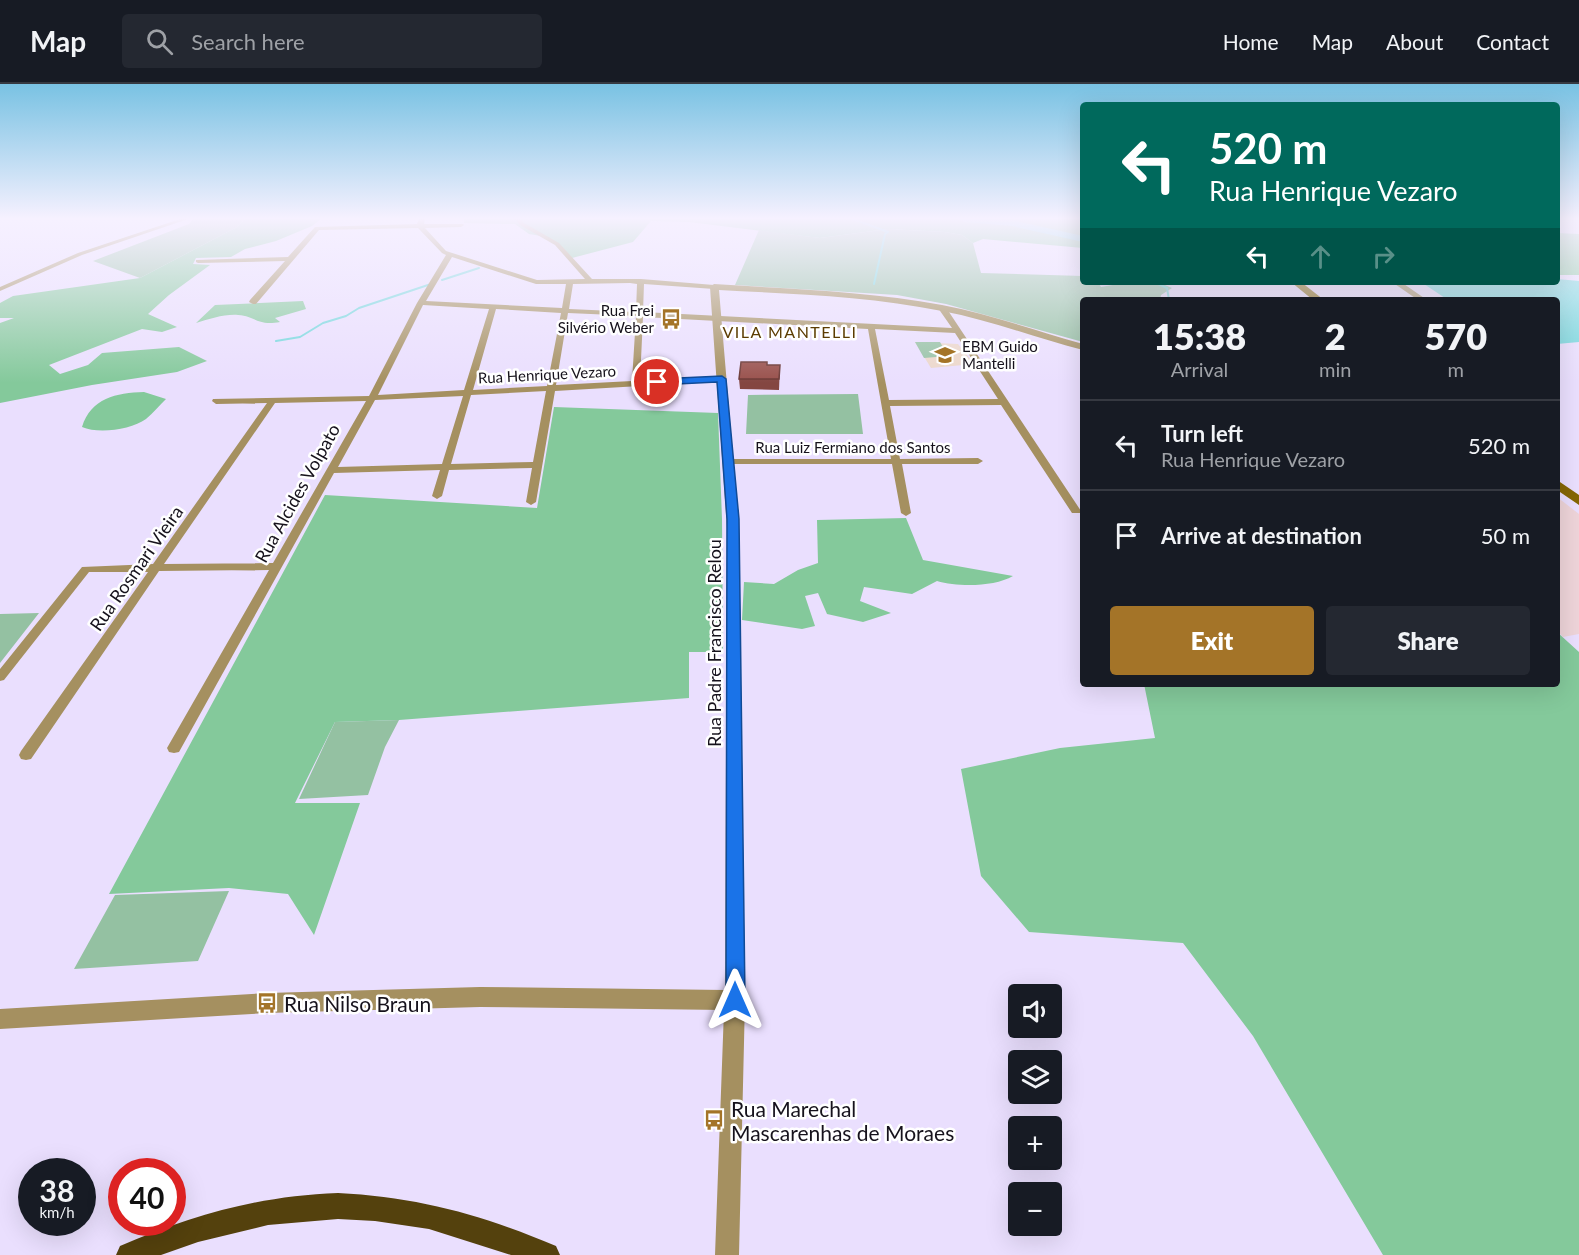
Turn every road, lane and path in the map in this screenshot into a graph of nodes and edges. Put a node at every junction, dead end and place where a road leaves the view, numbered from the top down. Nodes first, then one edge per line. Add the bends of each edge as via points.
1 (36, 274) edge
2 (278, 274) edge
3 (438, 274) edge
4 (510, 274) edge
5 (583, 274) edge
6 (590, 281) junction
7 (640, 281) junction
8 (570, 282) junction
9 (1291, 285) edge
10 (1299, 285) edge
11 (1400, 285) edge
12 (714, 287) junction
13 (1, 289) edge
14 (1307, 297) edge
15 (1315, 297) edge
16 (1418, 297) edge
17 (253, 302) dead end
18 (420, 303) junction
19 (493, 307) junction
20 (942, 308) junction
21 (565, 310) junction
22 (639, 314) junction
23 (715, 317) junction
24 (871, 326) junction
25 (957, 331) junction
26 (1080, 346) edge
27 (722, 379) junction
28 (636, 383) junction
29 (551, 387) junction
30 (468, 391) junction
31 (373, 396) junction
32 (273, 400) junction
33 (216, 401) dead end
34 (1004, 402) junction
35 (886, 403) junction
36 (897, 461) junction
37 (978, 461) dead end
38 (728, 462) junction
39 (538, 465) junction
40 (445, 468) junction
41 (330, 470) junction
42 (1560, 478) edge
43 (1560, 486) edge
44 (1579, 493) edge
45 (437, 496) dead end
46 (1579, 501) edge
47 (531, 502) dead end
48 (1077, 511) dead end
49 (906, 513) dead end
50 (276, 566) junction
51 (156, 568) junction
52 (0, 678) edge
53 (174, 748) dead end
54 (26, 755) dead end
55 (735, 1000) junction
56 (0, 1019) edge
57 (129, 1255) edge
58 (547, 1255) edge
59 (727, 1255) edge

1 - 13 street
2 - 17 street
3 - 18 street, Rua Alcides Volpato
4 - 8 street via 530,280
5 - 6 street
6 - 7 street
6 - 8 street
7 - 12 street
7 - 22 street
8 - 21 street
9 - 14 main road
10 - 15 main road
11 - 16 street
12 - 20 street via 842,294
12 - 23 street, Rua Padre Francisco Relou
18 - 19 street
18 - 31 street, Rua Alcides Volpato
19 - 21 street
19 - 30 street
20 - 25 street
20 - 26 street
21 - 22 street
21 - 29 street
22 - 23 street
22 - 28 street
23 - 24 street
23 - 27 street, Rua Padre Francisco Relou
24 - 25 street
24 - 35 street
25 - 34 street
27 - 28 street, Rua Henrique Vezaro
27 - 38 street, Rua Padre Francisco Relou
28 - 29 street, Rua Henrique Vezaro
29 - 30 street, Rua Henrique Vezaro
29 - 39 street
30 - 31 street, Rua Henrique Vezaro
30 - 40 street
31 - 32 street, Rua Henrique Vezaro
31 - 41 street, Rua Alcides Volpato
32 - 33 street, Rua Henrique Vezaro
32 - 51 street, Rua Rosmari Vieira
34 - 35 street
34 - 48 street
35 - 36 street
36 - 37 street, Rua Luiz Fermiano dos Santos
36 - 38 street, Rua Luiz Fermiano dos Santos
36 - 49 street
38 - 55 street, Rua Padre Francisco Relou via 733,528
39 - 40 street
39 - 47 street
40 - 41 street
40 - 45 street
41 - 50 street, Rua Alcides Volpato
42 - 44 main road
43 - 46 main road
50 - 51 street
50 - 53 street, Rua Alcides Volpato
51 - 52 street via 86,569
51 - 54 street, Rua Rosmari Vieira
55 - 56 street via 480,997 267,1003
55 - 59 street
57 - 58 highway via 168,1238 261,1212 350,1205 414,1213

